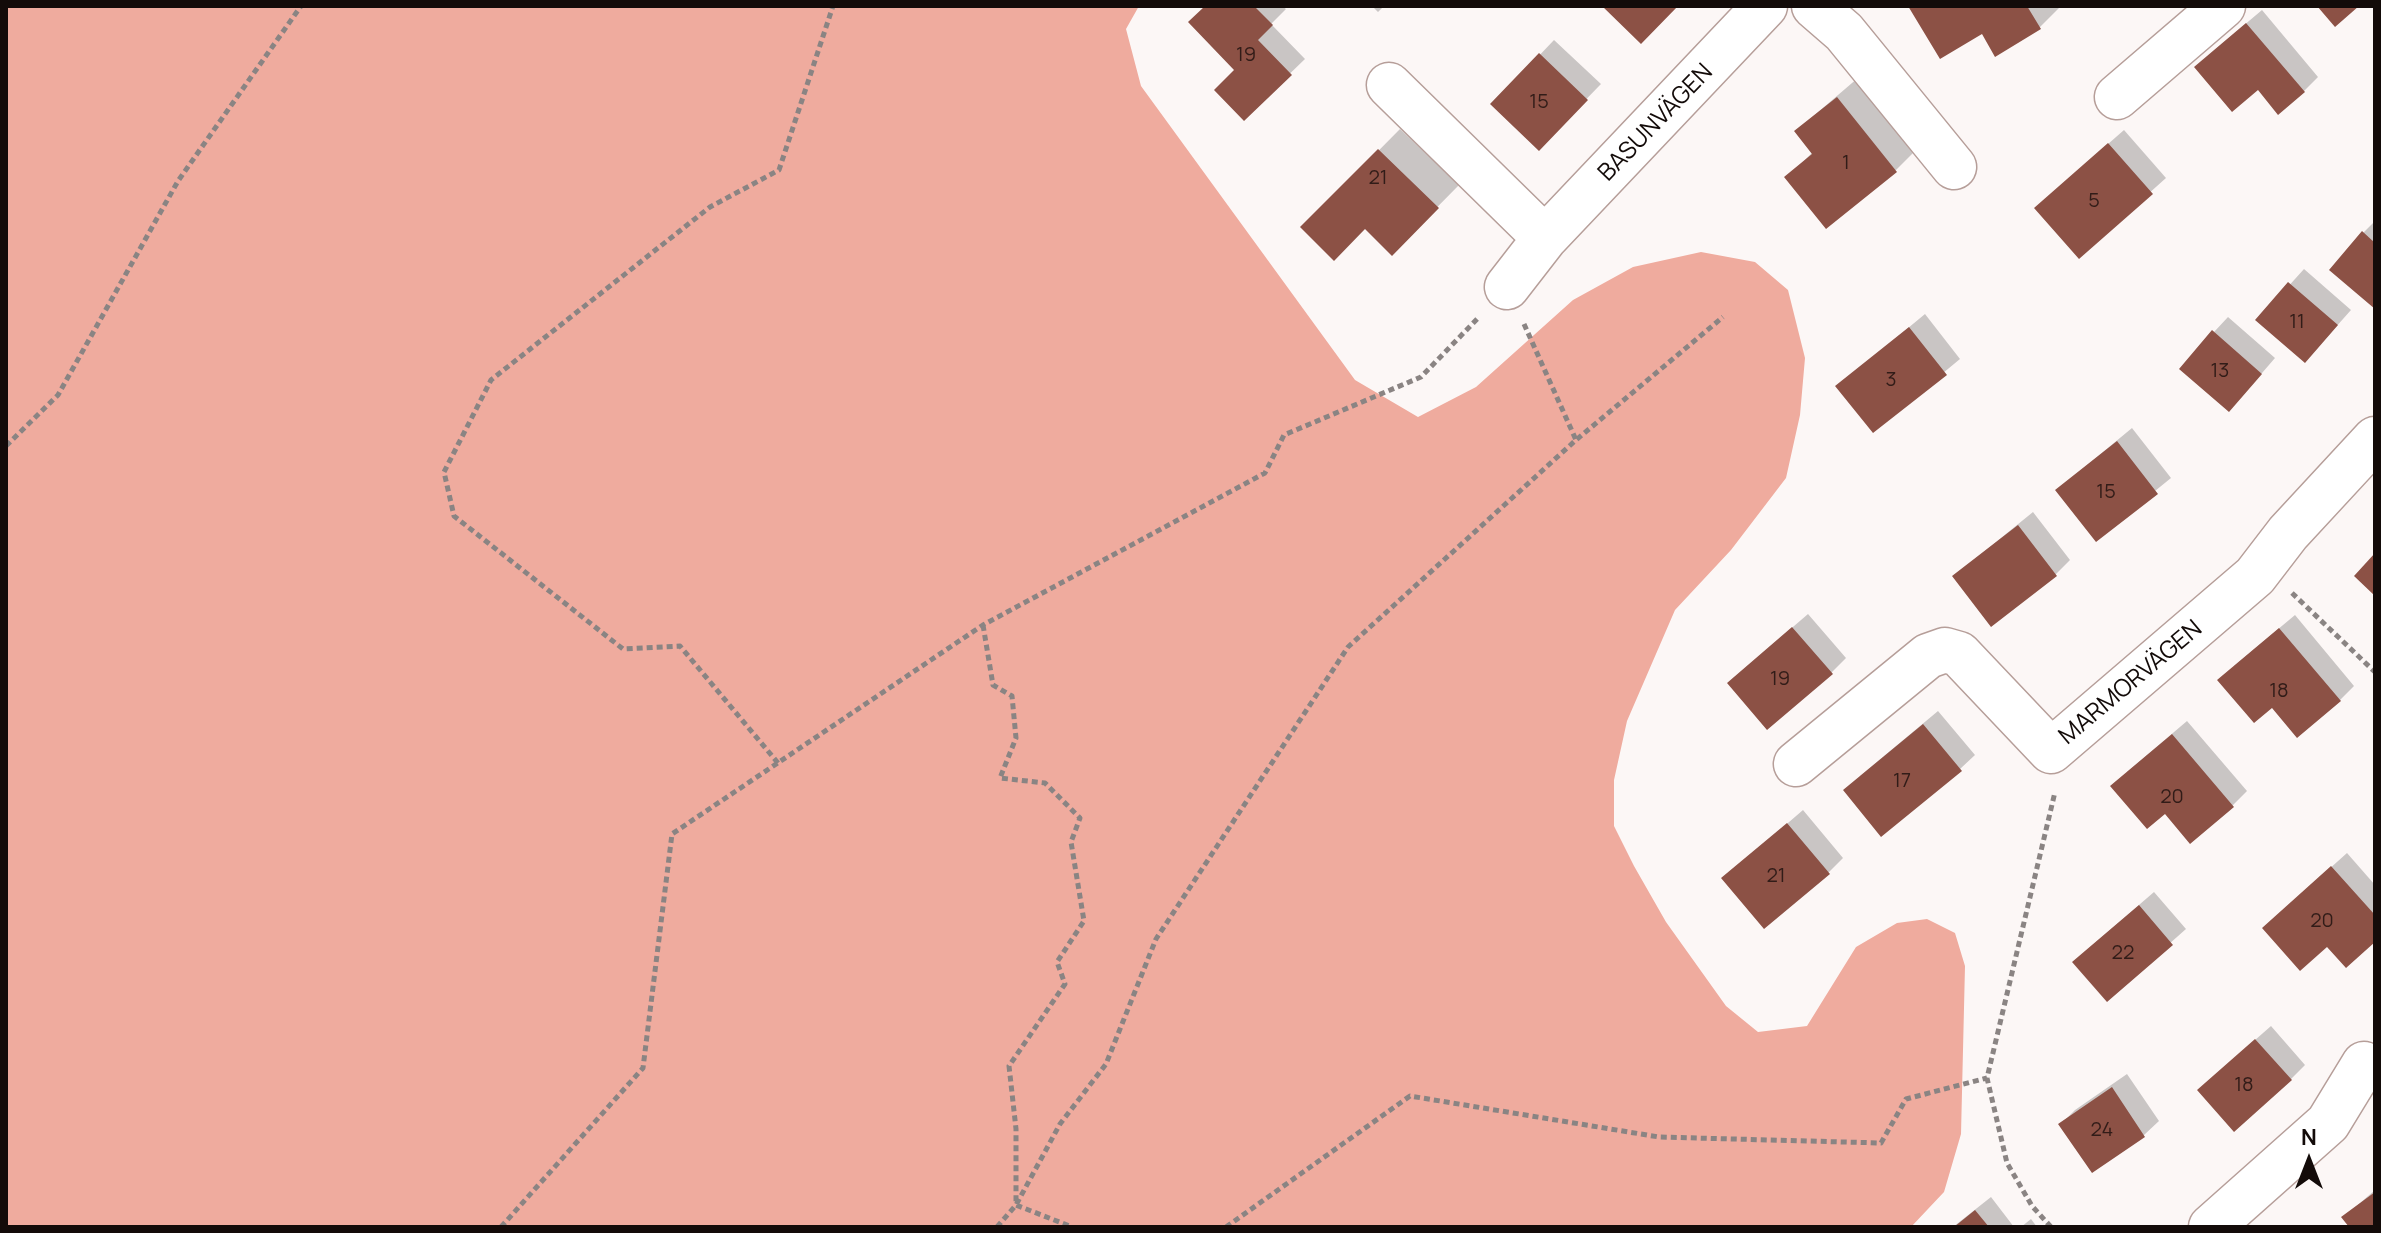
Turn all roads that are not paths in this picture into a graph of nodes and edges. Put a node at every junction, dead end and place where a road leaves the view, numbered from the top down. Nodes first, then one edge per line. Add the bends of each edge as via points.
1 (1765, 6) edge
2 (1814, 6) edge
3 (2223, 6) edge
4 (1389, 85) dead end
5 (2117, 97) dead end
6 (1954, 167) dead end
7 (1545, 238) junction
8 (1507, 287) road end
9 (2375, 439) edge
10 (1796, 764) dead end
11 (2364, 1064) dead end
12 (2211, 1227) edge

1 - 7 street, BASUNVÄGEN
2 - 6 street via 1844,32
3 - 5 street
4 - 7 street
7 - 8 street, BASUNVÄGEN
9 - 10 street, MARMORVÄGEN via 2263,566 2051,751 1959,654 1945,650 1928,656
11 - 12 street via 2328,1123

